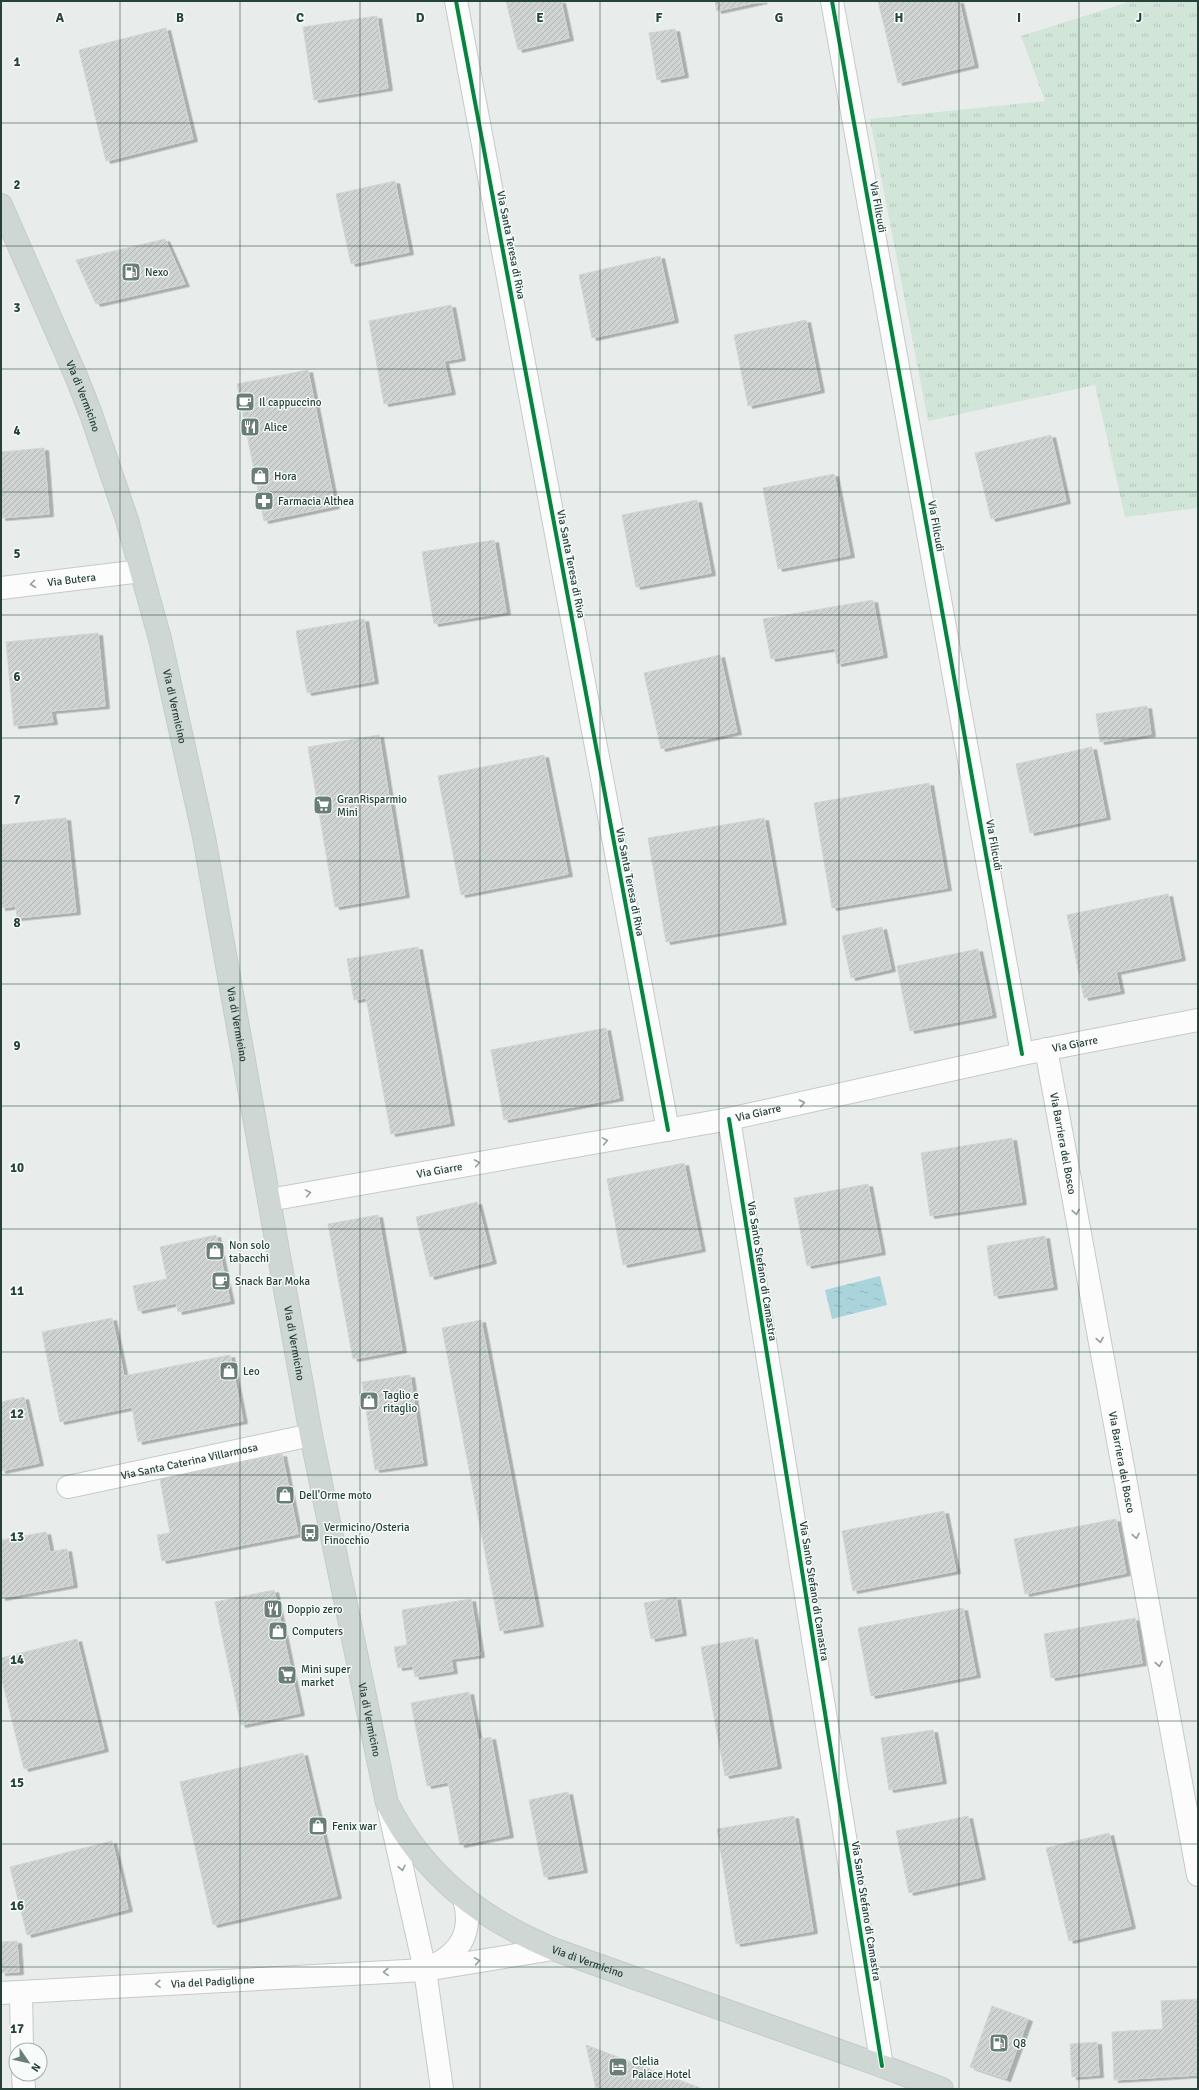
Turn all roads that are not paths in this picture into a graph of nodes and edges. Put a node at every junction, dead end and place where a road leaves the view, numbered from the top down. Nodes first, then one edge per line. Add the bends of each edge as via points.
1 (456, 1) edge
2 (832, 1) edge
3 (1, 205) edge
4 (141, 571) junction
5 (1, 588) edge
6 (1198, 1020) edge
7 (1046, 1049) junction
8 (1022, 1054) junction
9 (729, 1118) junction
10 (668, 1130) junction
11 (269, 1200) junction
12 (311, 1435) junction
13 (68, 1487) dead end
14 (387, 1803) junction
15 (1194, 1835) edge
16 (1198, 1875) edge
17 (464, 1899) junction
18 (553, 1949) junction
19 (424, 1970) junction
20 (11, 1992) edge
21 (20, 2042) edge
22 (882, 2066) junction
23 (442, 2089) edge
24 (942, 2089) edge

1 - 10 street, Via Santa Teresa di Riva
2 - 8 street, Via Filicudi
3 - 4 main road, Via di Vermicino via 91,414 118,490
4 -> 5 street, Via Butera
4 - 11 main road, Via di Vermicino via 160,638 204,837
6 - 7 street, Via Giarre
7 - 8 street, Via Giarre
7 -> 15 street, Via Barriera del Bosco
9 -> 8 street, Via Giarre
9 - 10 street, Via Giarre
9 - 22 street, Via Santo Stefano di Camastra
11 -> 10 street, Via Giarre
11 - 12 main road, Via di Vermicino
12 - 13 street, Via Santa Caterina Villarmosa
12 - 14 main road, Via di Vermicino
14 - 17 main road, Via di Vermicino via 413,1846 441,1878
14 -> 19 street
15 - 16 street, Via Barriera del Bosco
17 - 18 main road, Via di Vermicino via 506,1927
17 - 19 street via 467,1923 461,1943 450,1956
19 -> 18 street, Via del Padiglione
18 - 22 main road, Via di Vermicino
19 -> 20 street, Via del Padiglione
19 - 23 street
20 - 21 street
22 - 24 main road, Via di Vermicino

